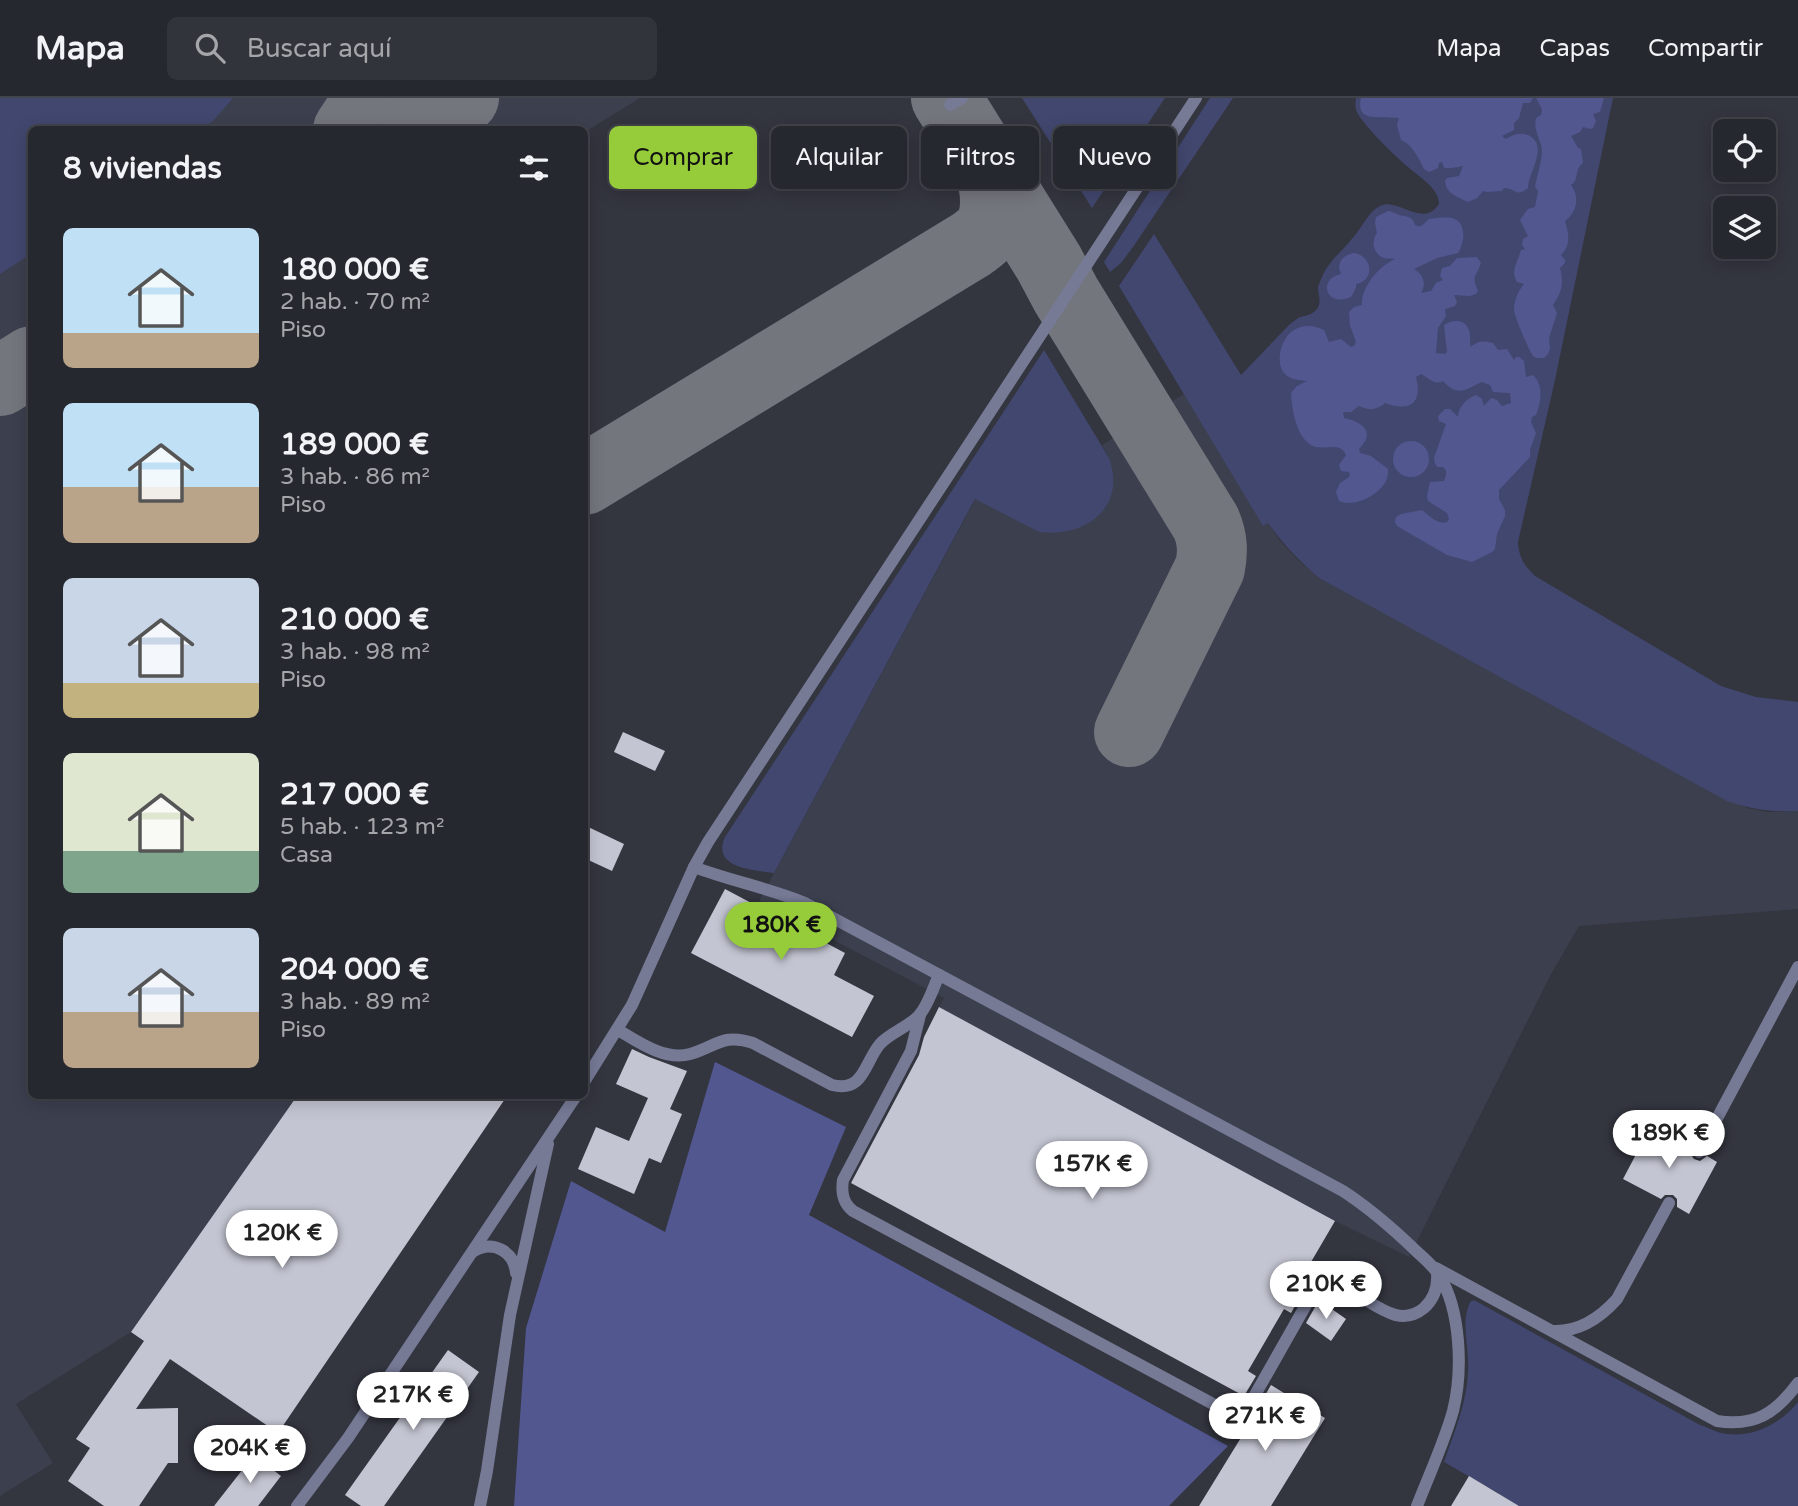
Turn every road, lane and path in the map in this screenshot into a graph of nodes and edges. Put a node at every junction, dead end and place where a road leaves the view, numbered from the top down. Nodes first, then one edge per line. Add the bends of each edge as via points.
1 (962, 98) edge
2 (1196, 98) edge
3 (950, 105) dead end
4 (694, 867) junction
5 (1798, 967) edge
6 (939, 975) junction
7 (919, 1015) junction
8 (618, 1030) junction
9 (588, 1077) edge
10 (574, 1099) edge
11 (550, 1137) junction
12 (1699, 1152) dead end
13 (1669, 1203) dead end
14 (473, 1251) junction
15 (1435, 1269) junction
16 (517, 1279) junction
17 (1550, 1330) junction
18 (1798, 1383) edge
19 (298, 1506) edge
20 (481, 1506) edge
21 (1417, 1506) edge

1 - 3 lane
2 - 4 lane
4 - 6 lane via 805,903
4 - 8 lane
5 - 12 lane
6 - 7 lane
6 - 15 lane via 1343,1191 1369,1208
7 - 8 lane via 882,1042 856,1083 840,1087 740,1038 677,1055 650,1048
7 - 15 lane via 911,1051 843,1180 847,1207 1228,1412 1241,1411 1251,1402 1315,1289 1335,1284 1393,1314 1407,1316 1427,1304 1436,1288
8 - 9 lane
10 - 11 lane
11 - 14 lane
11 - 16 lane
13 - 17 lane via 1626,1285 1606,1311 1577,1328
14 - 16 lane via 491,1247 507,1253 514,1261
14 - 19 lane
15 - 17 lane
15 - 21 lane via 1449,1295 1454,1318 1457,1389
16 - 20 lane
17 - 18 lane via 1717,1421 1757,1419 1780,1405

